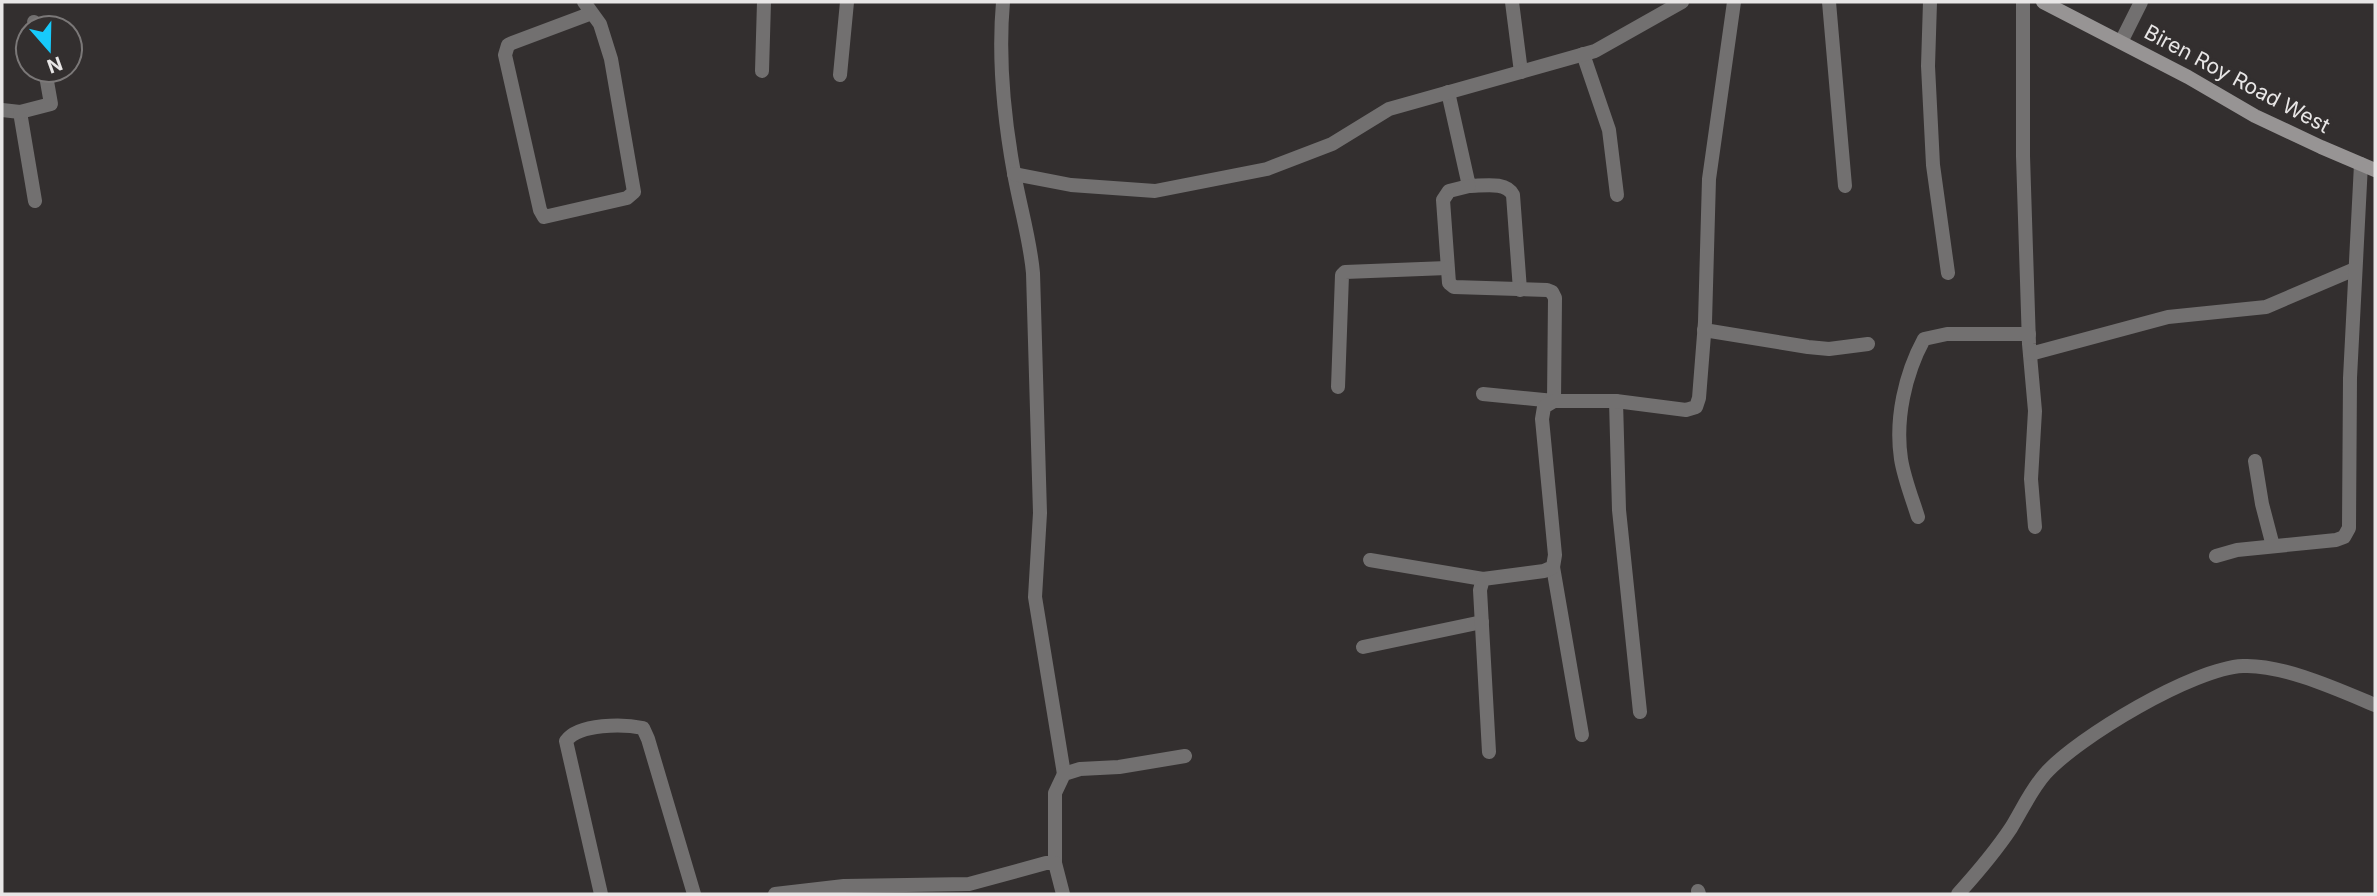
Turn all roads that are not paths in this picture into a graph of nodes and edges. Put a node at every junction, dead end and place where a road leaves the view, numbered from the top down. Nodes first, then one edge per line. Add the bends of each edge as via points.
1 (764, 2) edge
2 (847, 2) edge
3 (1003, 2) edge
4 (1511, 2) edge
5 (1682, 2) edge
6 (1734, 2) edge
7 (1829, 2) edge
8 (1930, 2) edge
9 (2023, 2) edge
10 (2043, 2) edge
11 (2141, 2) edge
12 (588, 8) edge
13 (2121, 42) junction
14 (1583, 54) junction
15 (762, 71) dead end
16 (1521, 72) junction
17 (840, 75) dead end
18 (47, 84) edge
19 (1448, 92) junction
20 (2, 110) edge
21 (20, 112) junction
22 (2361, 164) junction
23 (2375, 170) edge
24 (1014, 173) junction
25 (1469, 186) junction
26 (1845, 186) dead end
27 (1617, 195) dead end
28 (35, 201) dead end
29 (1447, 268) junction
30 (2355, 269) junction
31 (1948, 273) dead end
32 (1520, 290) junction
33 (1704, 330) junction
34 (2029, 334) junction
35 (1868, 344) dead end
36 (2030, 354) junction
37 (1338, 387) dead end
38 (1483, 394) dead end
39 (1554, 401) junction
40 (1616, 401) junction
41 (2255, 461) dead end
42 (1917, 517) dead end
43 (2035, 527) dead end
44 (2273, 546) junction
45 (2216, 556) dead end
46 (1370, 560) dead end
47 (1553, 567) junction
48 (1483, 579) junction
49 (1482, 622) junction
50 (1363, 647) dead end
51 (2375, 705) edge
52 (1640, 712) dead end
53 (1582, 735) dead end
54 (1489, 752) dead end
55 (1185, 756) dead end
56 (1064, 774) junction
57 (1055, 863) junction
58 (601, 894) edge
59 (694, 894) edge
60 (775, 894) edge
61 (1063, 894) edge
62 (1958, 894) edge

1 - 15 street
2 - 17 street
3 - 24 street via 1004,103
4 - 16 street
5 - 14 street
6 - 33 street via 1709,179
7 - 26 street
8 - 31 street via 1933,165
9 - 34 street
10 - 13 main road, Biren Roy Road West
11 - 13 street
12 - 12 street via 506,49 544,217 627,198 634,192 611,58 600,24
13 - 22 main road, Biren Roy Road West via 2255,116
14 - 16 street
14 - 27 street via 1609,130
16 - 19 street
18 - 21 street via 51,104
19 - 24 street via 1389,109 1332,144 1267,169 1171,189 1071,185
19 - 25 street
20 - 21 street
21 - 28 street
22 - 23 main road, Biren Roy Road West
22 - 30 street
24 - 56 street via 1033,274 1040,513 1035,597
25 - 29 street via 1449,191 1443,200
25 - 32 street via 1504,186 1513,195
29 - 32 street via 1454,287
29 - 37 street via 1342,275
30 - 36 street via 2266,307 2168,317
30 - 44 street via 2349,528 2336,540
32 - 39 street via 1547,290 1555,298
33 - 35 street via 1829,349
33 - 40 street via 1696,407 1686,410
34 - 36 street
34 - 42 street via 1947,334 1924,339 1903,395 1901,416 1901,459
36 - 43 street
38 - 39 street
39 - 40 street
39 - 47 street via 1544,407 1542,419
40 - 52 street via 1619,510
41 - 44 street
44 - 45 street
46 - 48 street
47 - 48 street
47 - 53 street
48 - 49 street
49 - 50 street
49 - 54 street
51 - 62 street via 2322,683 2244,666 2221,669 2138,705 2045,774 1996,848
55 - 56 street
56 - 57 street via 1055,793
57 - 60 street via 969,884 844,886
57 - 61 street
58 - 59 street via 566,741 584,729 628,725 643,728 648,738

